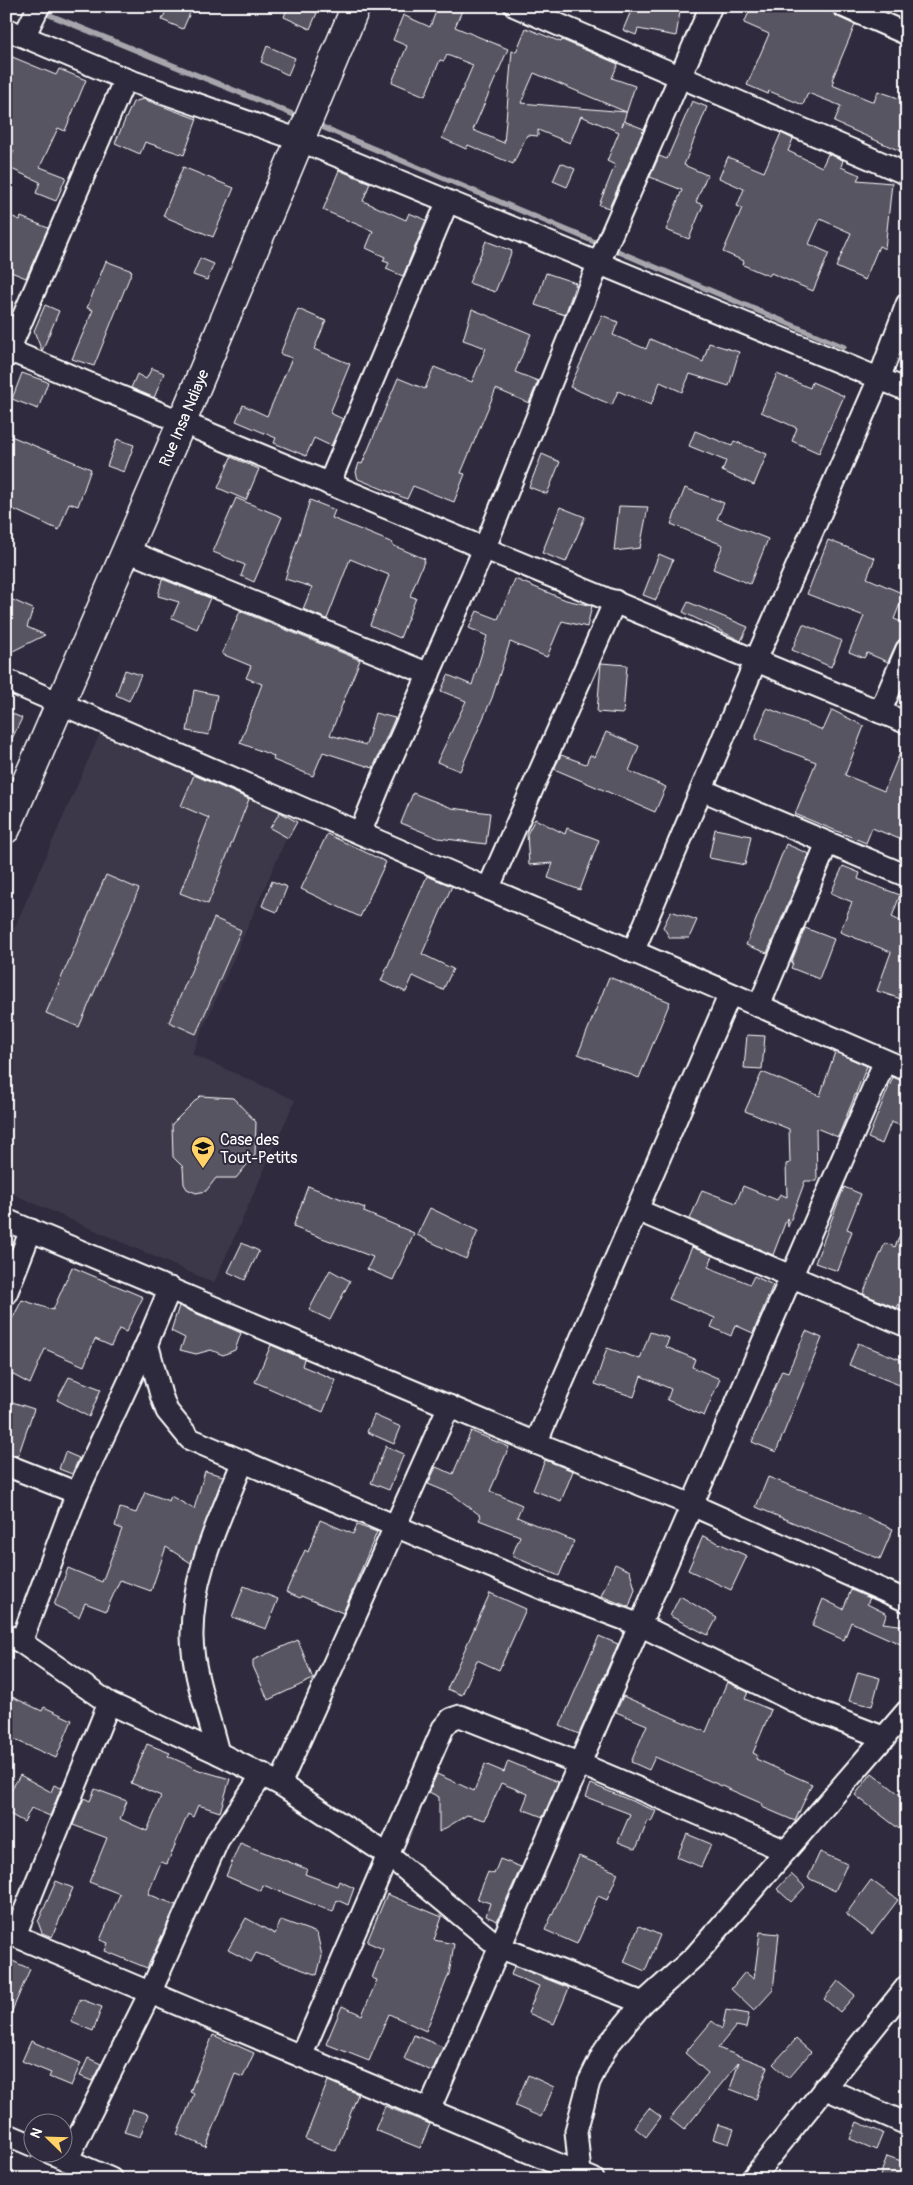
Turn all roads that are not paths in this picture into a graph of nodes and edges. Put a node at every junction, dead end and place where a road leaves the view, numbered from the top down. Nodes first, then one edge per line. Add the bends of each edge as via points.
1 (39, 6) edge
2 (356, 6) edge
3 (711, 6) edge
4 (843, 6) edge
5 (524, 8) edge
6 (15, 32) edge
7 (907, 34) edge
8 (680, 77) junction
9 (126, 79) junction
10 (299, 140) junction
11 (907, 174) edge
12 (447, 203) junction
13 (598, 265) junction
14 (907, 304) edge
15 (7, 352) edge
16 (879, 379) junction
17 (907, 390) edge
18 (181, 424) junction
19 (329, 484) junction
20 (485, 547) junction
21 (125, 550) junction
22 (615, 601) junction
23 (907, 649) edge
24 (756, 660) junction
25 (428, 674) junction
26 (6, 680) edge
27 (60, 703) junction
28 (880, 712) junction
29 (907, 723) edge
30 (702, 790) junction
31 (6, 829) edge
32 (360, 833) junction
33 (827, 843) junction
34 (907, 876) edge
35 (488, 889) junction
36 (634, 952) junction
37 (730, 994) junction
38 (759, 1006) junction
39 (886, 1061) junction
40 (907, 1070) edge
41 (637, 1210) junction
42 (6, 1220) edge
43 (30, 1230) junction
44 (791, 1276) junction
45 (170, 1288) junction
46 (6, 1294) edge
47 (907, 1326) edge
48 (148, 1342) junction
49 (449, 1406) junction
50 (536, 1443) junction
51 (243, 1461) junction
52 (6, 1466) edge
53 (77, 1493) junction
54 (692, 1505) junction
55 (397, 1526) junction
56 (907, 1601) edge
57 (640, 1625) junction
58 (14, 1638) edge
59 (109, 1704) junction
60 (907, 1711) edge
61 (885, 1738) junction
62 (218, 1753) junction
63 (578, 1763) junction
64 (271, 1779) junction
65 (786, 1851) junction
66 (388, 1855) junction
67 (10, 1934) edge
68 (499, 1947) junction
69 (907, 1986) edge
70 (150, 1993) junction
71 (642, 2003) junction
72 (301, 2056) junction
73 (824, 2088) junction
74 (428, 2110) junction
75 (907, 2124) edge
76 (72, 2131) edge
77 (6, 2134) edge
78 (22, 2141) edge
79 (72, 2162) edge
80 (586, 2176) edge
81 (111, 2179) edge
82 (752, 2179) edge

1 - 6 street
2 - 10 main road, Rue Insa Ndiaye
3 - 8 street
4 - 7 street
5 - 8 street
6 - 9 street
8 - 11 street
8 - 13 street
9 - 10 street
9 - 15 street
10 - 12 street
10 - 18 main road, Rue Insa Ndiaye
12 - 13 street
12 - 19 street
13 - 16 street
13 - 20 street
14 - 16 street
15 - 18 street
16 - 17 street
16 - 24 street
18 - 19 street
18 - 21 main road, Rue Insa Ndiaye
19 - 20 street
20 - 22 street
20 - 25 street
21 - 25 street
21 - 27 main road, Rue Insa Ndiaye
22 - 24 street
22 - 35 street
23 - 28 street
24 - 28 street
24 - 30 street
25 - 32 street
26 - 27 street
27 - 31 main road, Rue Insa Ndiaye
27 - 32 street
28 - 29 street
30 - 33 street
30 - 36 street
32 - 35 street
33 - 34 street
33 - 38 street
35 - 36 street
36 - 37 street
37 - 38 street
37 - 41 street
38 - 39 street
39 - 40 street
39 - 44 street
41 - 44 street
41 - 50 street
42 - 43 street
43 - 45 street
43 - 46 street
44 - 47 street
44 - 54 street
45 - 48 street
45 - 49 street
48 - 51 street via 167,1411 190,1439
48 - 53 street
49 - 50 street
49 - 55 street
50 - 54 street
51 - 55 street
51 - 62 street via 200,1570 194,1609 192,1637 196,1662
52 - 53 street
53 - 58 street
54 - 56 street
54 - 57 street
55 - 57 street via 544,1590
55 - 64 street
57 - 61 street via 810,1709
57 - 63 street
58 - 59 street
59 - 62 street
59 - 67 street
60 - 61 street
61 - 65 street
62 - 64 street
63 - 65 street
63 - 66 street via 460,1716 450,1719 442,1728
63 - 68 street
64 - 66 street
64 - 70 street via 218,1840
65 - 71 street via 695,1956
66 - 68 street
66 - 72 street
67 - 70 street
68 - 71 street
68 - 74 street
69 - 73 street
70 - 72 street
70 - 76 street
71 - 80 street via 607,2046 589,2082 576,2131
72 - 74 street
73 - 75 street
73 - 82 street
74 - 80 street
77 - 78 street
79 - 81 street

